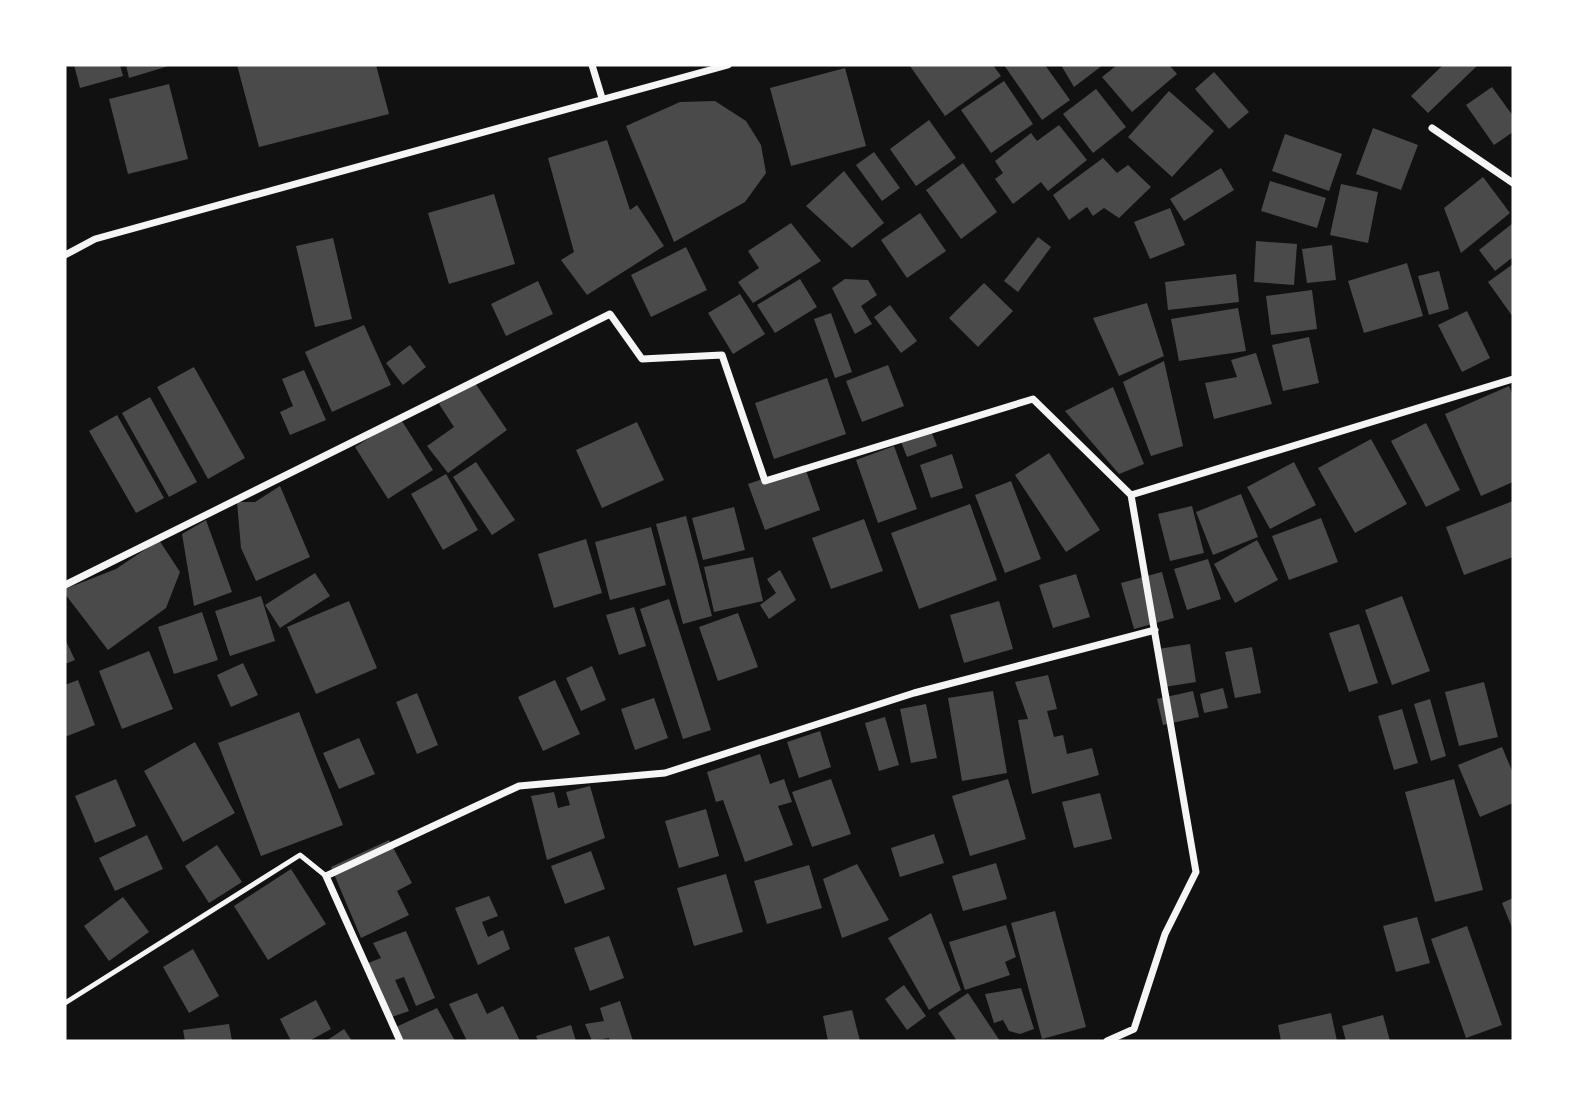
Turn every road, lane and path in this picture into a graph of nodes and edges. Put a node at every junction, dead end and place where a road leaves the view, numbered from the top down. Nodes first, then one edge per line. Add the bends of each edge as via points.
1 (592, 65) edge
2 (728, 65) edge
3 (602, 98) junction
4 (1432, 128) dead end
5 (1513, 183) edge
6 (65, 255) edge
7 (1513, 379) edge
8 (1131, 495) junction
9 (65, 585) edge
10 (1154, 630) junction
11 (326, 876) junction
12 (65, 1003) edge
13 (400, 1041) edge
14 (1107, 1041) edge

1 - 3 street
2 - 3 street
3 - 6 street via 95,239
4 - 5 street
7 - 8 street
8 - 9 street via 1032,399 765,481 722,355 642,359 610,314
8 - 10 street
10 - 11 street via 914,693 665,773 519,786
10 - 14 street via 1196,872 1165,934 1134,1029
11 - 12 lane via 300,855
11 - 13 street

